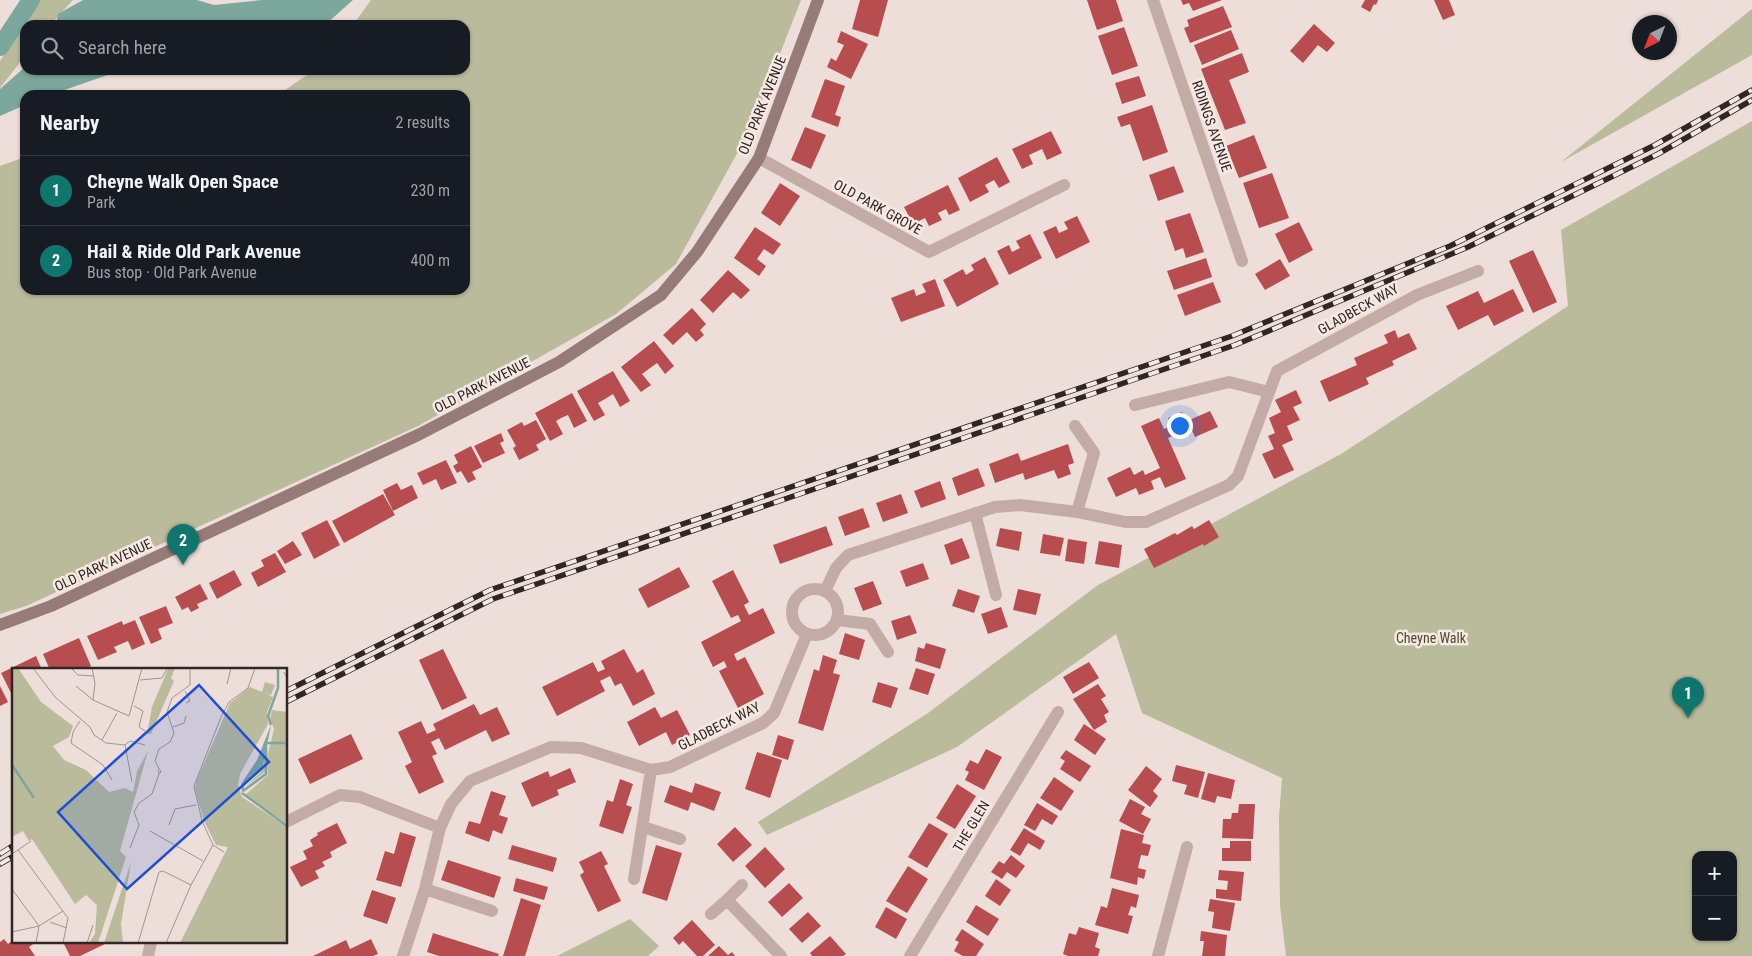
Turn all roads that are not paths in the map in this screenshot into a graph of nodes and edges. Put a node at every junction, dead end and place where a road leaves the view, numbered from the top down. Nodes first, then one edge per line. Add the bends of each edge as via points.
1 (818, 0) edge
2 (1153, 0) edge
3 (759, 158) junction
4 (1064, 185) dead end
5 (1242, 261) dead end
6 (1478, 271) dead end
7 (1268, 392) junction
8 (1135, 405) dead end
9 (1076, 426) dead end
10 (1077, 512) junction
11 (975, 514) junction
12 (825, 591) junction
13 (996, 595) dead end
14 (837, 620) junction
15 (0, 624) edge
16 (806, 634) junction
17 (888, 652) dead end
18 (1058, 712) dead end
19 (651, 770) junction
20 (288, 821) edge
21 (643, 827) junction
22 (440, 828) junction
23 (680, 839) dead end
24 (1187, 847) dead end
25 (634, 880) dead end
26 (742, 885) dead end
27 (424, 889) junction
28 (727, 900) junction
29 (492, 911) dead end
30 (711, 914) dead end
31 (403, 956) edge
32 (781, 956) edge
33 (910, 956) edge
34 (1158, 956) edge

1 - 3 street, OLD PARK AVENUE
2 - 5 street, RIDINGS AVENUE
3 - 4 street, OLD PARK GROVE via 929,252
3 - 15 street, OLD PARK AVENUE via 697,252 661,295 559,362 411,438 51,606
6 - 7 street, GLADBECK WAY via 1417,295 1277,371
7 - 8 street via 1229,382
7 - 10 street, GLADBECK WAY via 1238,476 1229,485 1146,522 1125,522
9 - 10 street via 1094,453
10 - 11 street, GLADBECK WAY via 1020,505 995,507
11 - 12 street, GLADBECK WAY via 848,555 836,568
11 - 13 street
12 - 14 street via 837,603
12 - 16 street via 809,590 795,601 793,618
14 - 16 street via 826,633
14 - 17 street via 870,624
16 - 19 street, GLADBECK WAY via 774,713 763,723 670,767
18 - 33 street, THE GLEN
19 - 21 street
19 - 22 street via 581,748 552,747 470,781 451,804
20 - 22 street via 340,795 360,797
21 - 23 street
21 - 25 street
22 - 27 street
24 - 34 street
26 - 28 street
27 - 29 street
27 - 31 street
28 - 30 street
28 - 32 street

